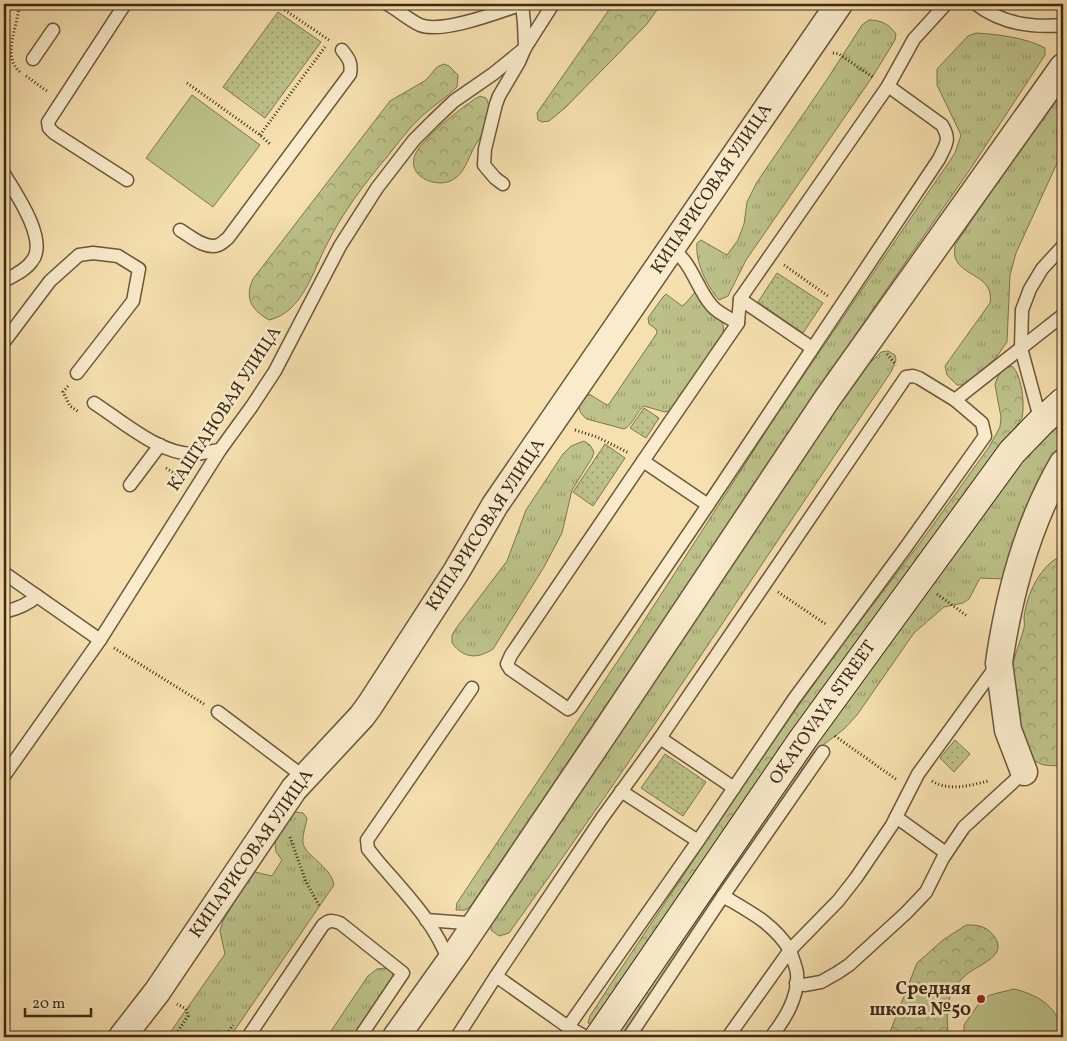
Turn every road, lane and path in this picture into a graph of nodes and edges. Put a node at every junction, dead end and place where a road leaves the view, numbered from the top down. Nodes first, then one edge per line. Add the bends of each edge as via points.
1 (19, 4) edge
2 (125, 4) edge
3 (276, 4) edge
4 (387, 4) edge
5 (522, 4) edge
6 (553, 4) edge
7 (839, 4) edge
8 (946, 4) edge
9 (976, 4) edge
10 (1063, 25) edge
11 (52, 30) dead end
12 (811, 45) junction
13 (525, 48) junction
14 (342, 50) dead end
15 (33, 59) dead end
16 (1063, 67) edge
17 (187, 83) dead end
18 (888, 86) junction
19 (48, 92) dead end
20 (260, 135) junction
21 (270, 144) dead end
22 (4, 174) edge
23 (127, 180) dead end
24 (503, 184) dead end
25 (180, 230) dead end
26 (1063, 246) edge
27 (671, 249) junction
28 (770, 255) junction
29 (4, 281) edge
30 (740, 298) junction
31 (840, 306) junction
32 (1063, 315) edge
33 (738, 323) junction
34 (4, 342) edge
35 (812, 348) junction
36 (1021, 348) junction
37 (77, 373) dead end
38 (955, 400) junction
39 (1063, 402) edge
40 (94, 403) dead end
41 (1041, 422) junction
42 (550, 425) junction
43 (160, 445) junction
44 (220, 450) junction
45 (643, 461) junction
46 (158, 463) dead end
47 (1063, 463) edge
48 (130, 485) dead end
49 (197, 487) junction
50 (708, 505) junction
51 (4, 573) edge
52 (765, 582) junction
53 (936, 593) dead end
54 (37, 596) junction
55 (4, 612) edge
56 (967, 616) dead end
57 (841, 635) junction
58 (100, 640) junction
59 (999, 663) junction
60 (472, 688) dead end
61 (218, 712) joint
62 (835, 736) dead end
63 (660, 738) junction
64 (823, 752) dead end
65 (1024, 772) junction
66 (918, 774) junction
67 (4, 776) edge
68 (304, 777) junction
69 (734, 788) junction
70 (910, 790) junction
71 (621, 791) junction
72 (279, 811) junction
73 (896, 817) junction
74 (698, 841) junction
75 (946, 853) junction
76 (723, 896) junction
77 (328, 920) junction
78 (426, 920) junction
79 (474, 926) junction
80 (790, 950) junction
81 (448, 962) junction
82 (496, 976) junction
83 (796, 983) junction
84 (157, 992) junction
85 (568, 1027) junction
86 (122, 1037) edge
87 (174, 1037) edge
88 (248, 1037) edge
89 (360, 1037) edge
90 (396, 1037) edge
91 (457, 1037) edge
92 (586, 1037) edge
93 (599, 1037) edge
94 (629, 1037) edge
95 (728, 1037) edge
96 (771, 1037) edge

1 - 19 path via 10,47 11,63
2 - 23 lane via 48,122 54,133
3 - 20 path via 329,41
4 - 5 lane via 421,25 435,27 468,22
5 - 13 lane
6 - 13 lane
7 - 12 street, КИПАРИСОВАЯ УЛИЦА
8 - 18 lane via 914,39
9 - 10 lane via 1013,23 1043,27
11 - 15 lane
12 - 18 path via 839,54
12 - 27 street, КИПАРИСОВАЯ УЛИЦА
13 - 24 lane via 499,96 484,149 484,165
13 - 44 lane, КАШТАНОВАЯ УЛИЦА via 454,101 414,140 377,188 340,246 275,371
14 - 25 lane via 350,60 350,74 228,238 215,246
16 - 79 street via 827,399
17 - 20 path
18 - 28 lane
18 - 31 lane via 942,125 948,134 948,142
20 - 21 path
22 - 29 lane via 26,210 38,246 33,261
26 - 36 lane via 1042,269 1030,289 1022,310
27 - 33 lane via 692,270 713,308
27 - 42 street, КИПАРИСОВАЯ УЛИЦА
28 - 30 lane
28 - 31 path
30 - 33 lane
30 - 35 lane
31 - 35 lane
32 - 36 lane
33 - 45 lane
34 - 37 lane via 50,281 79,256 93,253 118,256 139,269 133,301
35 - 50 lane
36 - 38 lane
36 - 41 lane
38 - 52 lane via 919,378 906,377
38 - 57 lane via 982,423 985,436
39 - 41 main road, OKATOVAYA STREET
40 - 43 lane
41 - 93 main road, OKATOVAYA STREET via 1012,452 819,717
42 - 45 path via 597,437
42 - 68 street, КИПАРИСОВАЯ УЛИЦА via 495,505 370,705
43 - 44 lane via 176,452 194,454
43 - 48 lane
44 - 49 lane, КАШТАНОВАЯ УЛИЦА
45 - 50 lane
45 - 50 lane via 510,655 507,664 510,669 571,707
46 - 49 path
47 - 59 street via 1041,507 1014,583
49 - 58 lane, КАШТАНОВАЯ УЛИЦА
51 - 54 lane
52 - 57 path
52 - 63 lane
53 - 56 path
54 - 55 lane via 18,608
54 - 58 lane
57 - 69 lane
58 - 61 path
58 - 67 lane, КАШТАНОВАЯ УЛИЦА
59 - 65 street via 1008,730
59 - 66 lane
60 - 78 lane via 368,840 368,849
61 - 68 lane
62 - 70 path
63 - 69 lane
63 - 71 lane
64 - 76 lane
65 - 66 path via 961,787 939,785
65 - 75 lane via 964,827
66 - 70 lane
68 - 72 street, КИПАРИСОВАЯ УЛИЦА
69 - 74 lane
70 - 73 lane
71 - 74 lane
71 - 82 lane
72 - 77 path via 306,882
72 - 84 street, КИПАРИСОВАЯ УЛИЦА
73 - 75 lane
73 - 80 lane via 838,901
74 - 85 lane
75 - 83 lane via 926,892 849,965 821,982 804,986
76 - 80 lane via 762,920 781,936
76 - 94 lane
77 - 88 lane
77 - 89 lane via 340,923 403,973
78 - 79 lane
78 - 81 lane
79 - 81 street
80 - 83 lane via 797,973
80 - 95 lane
81 - 90 street
82 - 85 lane
82 - 91 lane
83 - 96 lane via 793,1003
84 - 86 street, КИПАРИСОВАЯ УЛИЦА
84 - 87 path via 186,1009 186,1019
85 - 92 lane

